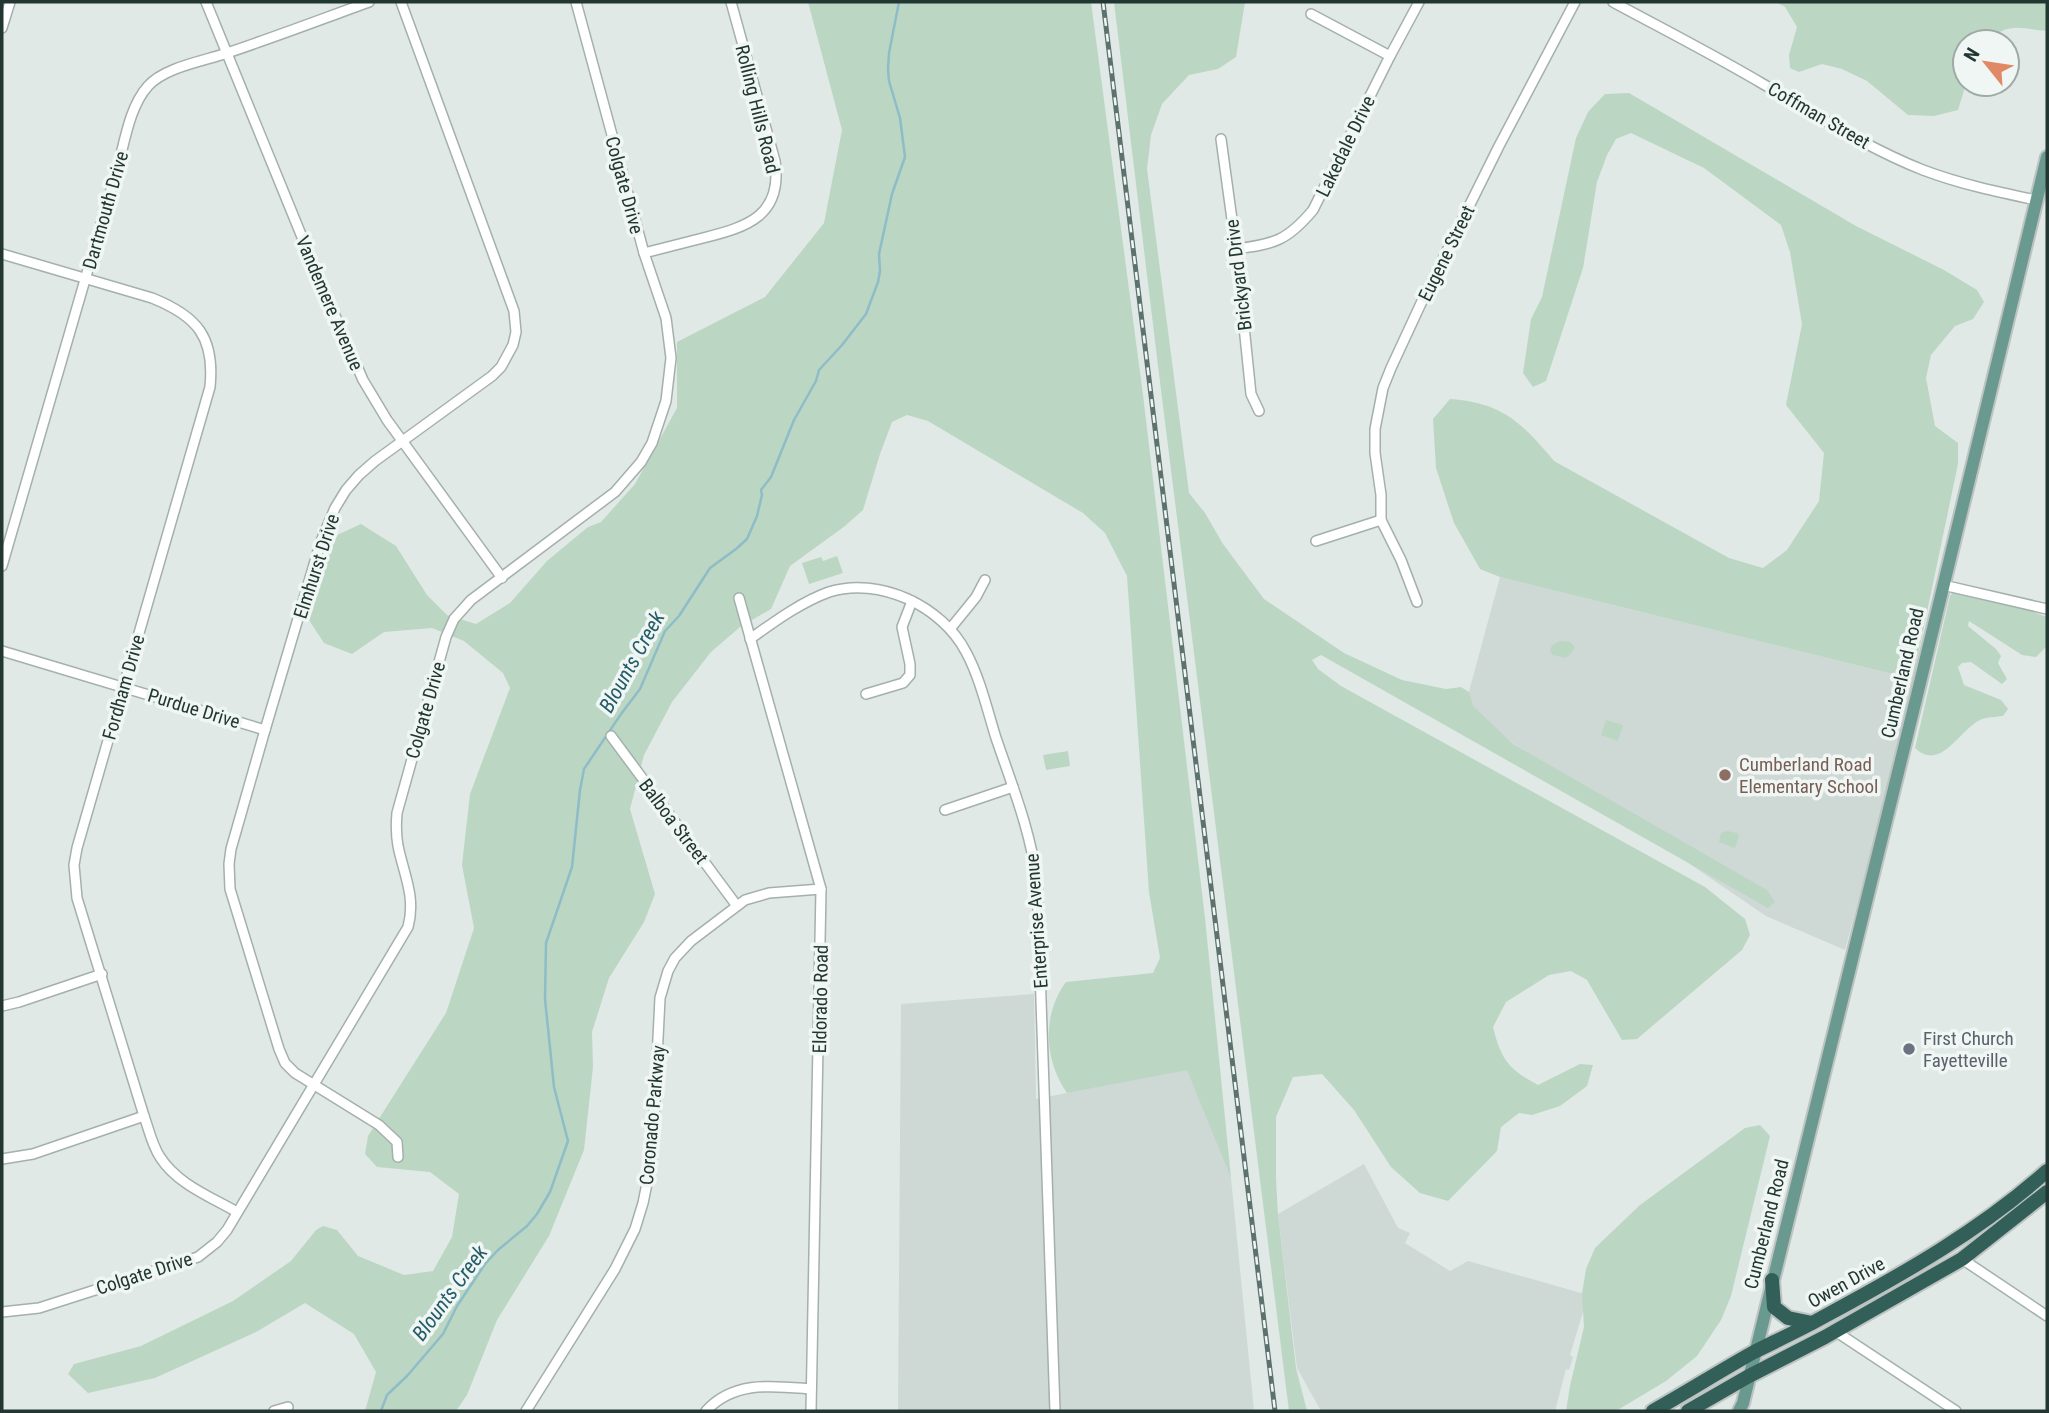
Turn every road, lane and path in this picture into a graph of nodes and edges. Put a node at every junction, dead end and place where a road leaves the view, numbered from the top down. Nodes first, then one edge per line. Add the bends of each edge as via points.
1 (10, 2) edge
2 (206, 2) edge
3 (369, 2) edge
4 (401, 2) edge
5 (576, 2) edge
6 (731, 2) edge
7 (1419, 2) edge
8 (1575, 2) edge
9 (1613, 2) edge
10 (1311, 14) dead end
11 (2, 28) edge
12 (228, 53) junction
13 (1390, 56) junction
14 (1221, 139) dead end
15 (2047, 156) edge
16 (2036, 200) junction
17 (1236, 249) junction
18 (644, 253) junction
19 (2, 254) edge
20 (85, 279) junction
21 (1259, 411) dead end
22 (403, 441) junction
23 (1381, 520) junction
24 (1316, 541) dead end
25 (2, 566) edge
26 (502, 578) junction
27 (985, 580) dead end
28 (1942, 585) junction
29 (739, 598) dead end
30 (912, 601) junction
31 (1417, 601) dead end
32 (2047, 609) edge
33 (950, 629) junction
34 (750, 639) junction
35 (2, 651) edge
36 (123, 687) junction
37 (866, 694) dead end
38 (265, 730) junction
39 (611, 736) dead end
40 (1013, 787) junction
41 (945, 810) dead end
42 (821, 889) junction
43 (737, 906) junction
44 (102, 974) junction
45 (2, 1006) edge
46 (313, 1085) junction
47 (144, 1116) junction
48 (398, 1157) dead end
49 (2, 1159) edge
50 (2047, 1171) edge
51 (2047, 1192) edge
52 (237, 1212) junction
53 (1962, 1259) junction
54 (1772, 1280) junction
55 (2, 1312) edge
56 (2047, 1316) edge
57 (1812, 1323) junction
58 (1835, 1331) junction
59 (1754, 1352) junction
60 (1749, 1376) junction
61 (811, 1389) junction
62 (288, 1407) dead end
63 (1742, 1408) edge
64 (274, 1411) edge
65 (526, 1411) edge
66 (706, 1411) edge
67 (811, 1411) edge
68 (1055, 1411) edge
69 (1653, 1411) edge
70 (1688, 1411) edge
71 (1956, 1411) edge

1 - 11 street
2 - 12 street, Vandemere Avenue
3 - 12 street, Dartmouth Drive
4 - 22 street, Elmhurst Drive via 516,322 513,345 501,367
5 - 18 street, Colgate Drive
6 - 18 street, Rolling Hills Road via 775,161 774,195 762,215 747,225
7 - 13 street, Lakedale Drive
8 - 23 street, Eugene Street via 1391,368 1375,429
9 - 16 street, Coffman Street via 1893,157 1958,182
10 - 13 street
12 - 20 street, Dartmouth Drive via 166,73 141,96
12 - 22 street, Vandemere Avenue via 363,380
13 - 17 street, Lakedale Drive via 1313,210 1284,237
14 - 17 street, Brickyard Drive
15 - 16 main road, Cumberland Road
16 - 28 main road, Cumberland Road
17 - 21 street, Brickyard Drive via 1251,394
18 - 26 street, Colgate Drive via 666,318 671,358 666,401 652,443 615,492
19 - 20 street, Fordham Drive
20 - 25 street, Dartmouth Drive
20 - 36 street, Fordham Drive via 180,310 204,337 210,360 210,387
22 - 26 street, Vandemere Avenue
22 - 38 street, Elmhurst Drive via 359,475 335,508
23 - 24 street
23 - 31 street
26 - 46 street, Colgate Drive via 462,609 448,631 399,800 397,842 412,906 408,928
27 - 33 street
28 - 32 street
28 - 54 main road, Cumberland Road
29 - 34 street, Eldorado Road
30 - 33 street, Enterprise Avenue
30 - 34 street, Enterprise Avenue via 867,589 831,592
30 - 37 street via 902,628 910,675 903,683
33 - 40 street, Enterprise Avenue via 972,665
34 - 42 street, Eldorado Road
35 - 36 street, Purdue Drive
36 - 38 street, Purdue Drive
36 - 44 street, Fordham Drive via 74,865 78,898
38 - 46 street, Elmhurst Drive via 231,849 229,877 279,1049 290,1069
39 - 43 street, Balboa Street
40 - 41 street
40 - 68 street, Enterprise Avenue via 1029,836 1037,882
42 - 43 street, Coronado Parkway via 757,895
42 - 61 street, Eldorado Road
43 - 65 street, Coronado Parkway via 691,941 667,971 660,998 652,1159 635,1229
44 - 45 street
44 - 47 street, Fordham Drive
46 - 48 street, Elmhurst Drive via 379,1125 397,1142
46 - 52 street, Colgate Drive
47 - 49 street via 33,1154
47 - 52 street, Fordham Drive via 155,1148 168,1167
50 - 57 highway, Owen Drive via 1947,1246
51 - 53 highway, Owen Drive
52 - 55 street, Colgate Drive via 217,1242 198,1256 39,1308
53 - 56 street
53 - 58 highway, Owen Drive
54 - 57 highway via 1774,1307 1788,1318
54 - 59 main road, Cumberland Road
57 - 59 highway, Owen Drive
58 - 60 highway, Owen Drive
58 - 71 street
59 - 60 main road, Cumberland Road
59 - 69 highway, Owen Drive
60 - 63 main road, Cumberland Road
60 - 70 highway, Owen Drive
61 - 66 street via 742,1388
61 - 67 street, Eldorado Road
62 - 64 street

